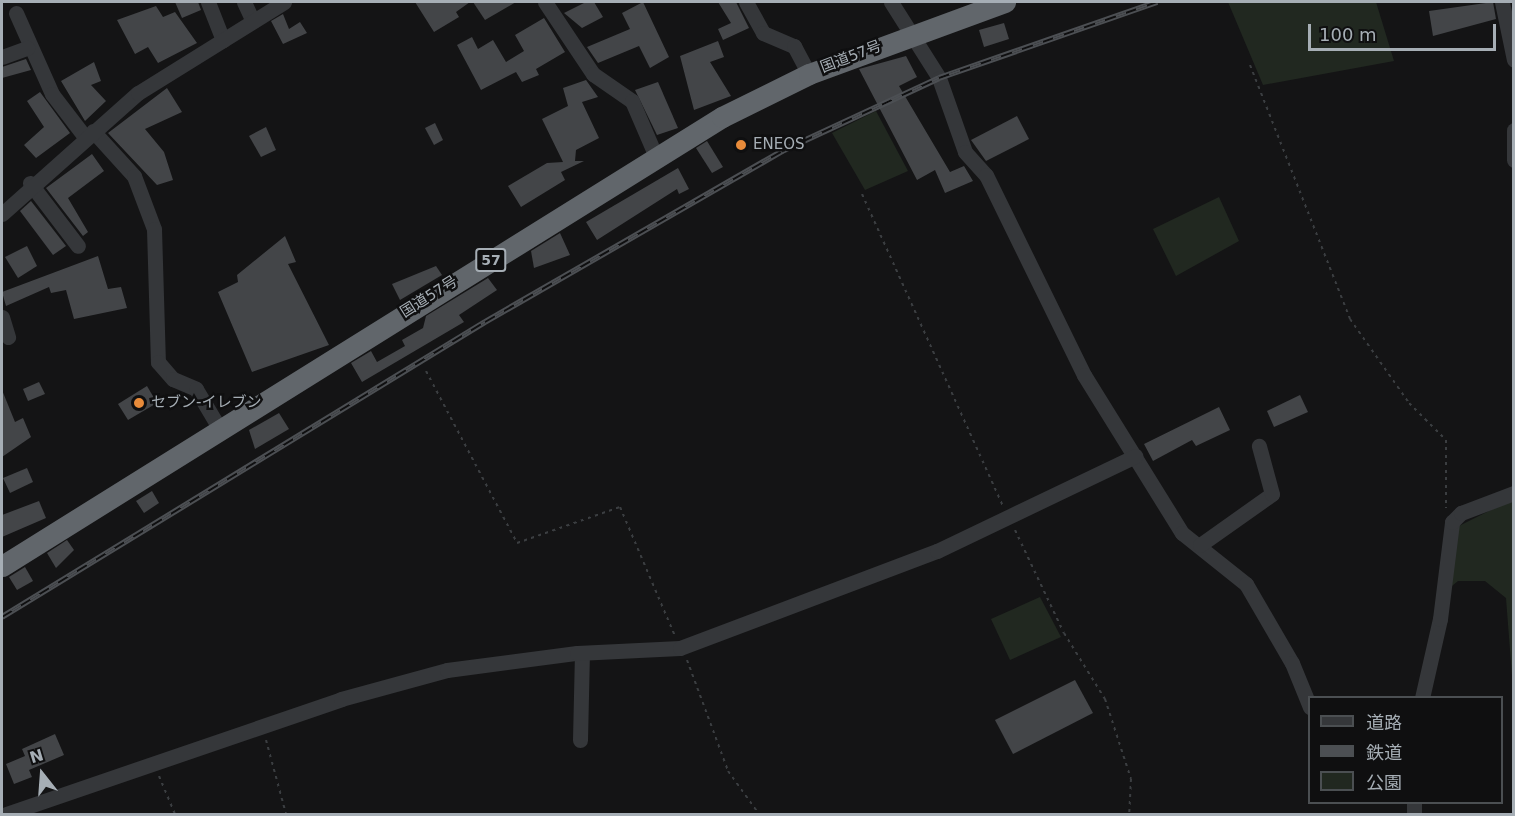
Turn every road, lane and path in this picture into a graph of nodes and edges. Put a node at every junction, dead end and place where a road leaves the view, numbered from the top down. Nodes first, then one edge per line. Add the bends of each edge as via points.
1 (208, 2) edge
2 (244, 2) edge
3 (285, 2) edge
4 (544, 2) edge
5 (746, 2) edge
6 (891, 2) edge
7 (1005, 2) edge
8 (1502, 2) edge
9 (16, 12) dead end
10 (253, 21) junction
11 (911, 34) junction
12 (223, 40) junction
13 (27, 48) junction
14 (2, 57) edge
15 (1514, 60) edge
16 (1250, 65) dead end
17 (809, 74) junction
18 (1514, 130) edge
19 (89, 134) junction
20 (657, 159) junction
21 (1514, 160) edge
22 (30, 183) junction
23 (862, 194) dead end
24 (2, 214) edge
25 (78, 246) dead end
26 (2, 317) edge
27 (8, 337) dead end
28 (426, 371) dead end
29 (221, 431) junction
30 (1259, 446) dead end
31 (1135, 456) junction
32 (1514, 492) edge
33 (1008, 515) junction
34 (1452, 522) junction
35 (1200, 545) junction
36 (2, 566) edge
37 (680, 648) junction
38 (582, 653) junction
39 (1422, 696) edge
40 (1308, 702) edge
41 (262, 725) junction
42 (580, 740) dead end
43 (154, 766) junction
44 (6, 814) edge
45 (175, 814) edge
46 (286, 814) edge
47 (759, 814) edge
48 (1128, 814) edge

1 - 12 street
2 - 10 street
3 - 10 street
4 - 20 street via 593,74 632,101
5 - 17 street via 763,33 794,46
6 - 11 street
7 - 11 highway, 国道57号 / 57
8 - 15 street
9 - 13 street
10 - 12 street
11 - 17 highway, 国道57号 / 57
11 - 31 street via 939,78 965,152 986,175 1084,375
12 - 19 street via 138,93
13 - 14 street
13 - 19 street via 52,94
16 - 34 path via 1350,319 1409,403 1446,440 1446,508
17 - 20 highway, 国道57号 / 57 via 722,117
18 - 21 street
19 - 22 street
19 - 29 street via 134,176 154,229 158,362 173,379 196,389
20 - 29 highway, 国道57号 / 57
22 - 24 street
22 - 25 street
23 - 33 path
26 - 27 street
28 - 37 path via 517,543 620,507
29 - 36 highway, 国道57号 / 57
30 - 35 street via 1272,494
31 - 33 street
31 - 35 street via 1182,533
32 - 34 street via 1461,513
33 - 37 street via 937,551
33 - 48 path via 1064,633 1105,699 1131,779
34 - 39 street via 1440,619
35 - 40 street via 1246,584 1292,663
37 - 38 street
37 - 47 path via 728,771
38 - 41 street via 447,670
38 - 42 street
41 - 43 street
41 - 46 path
43 - 44 street
43 - 45 path

